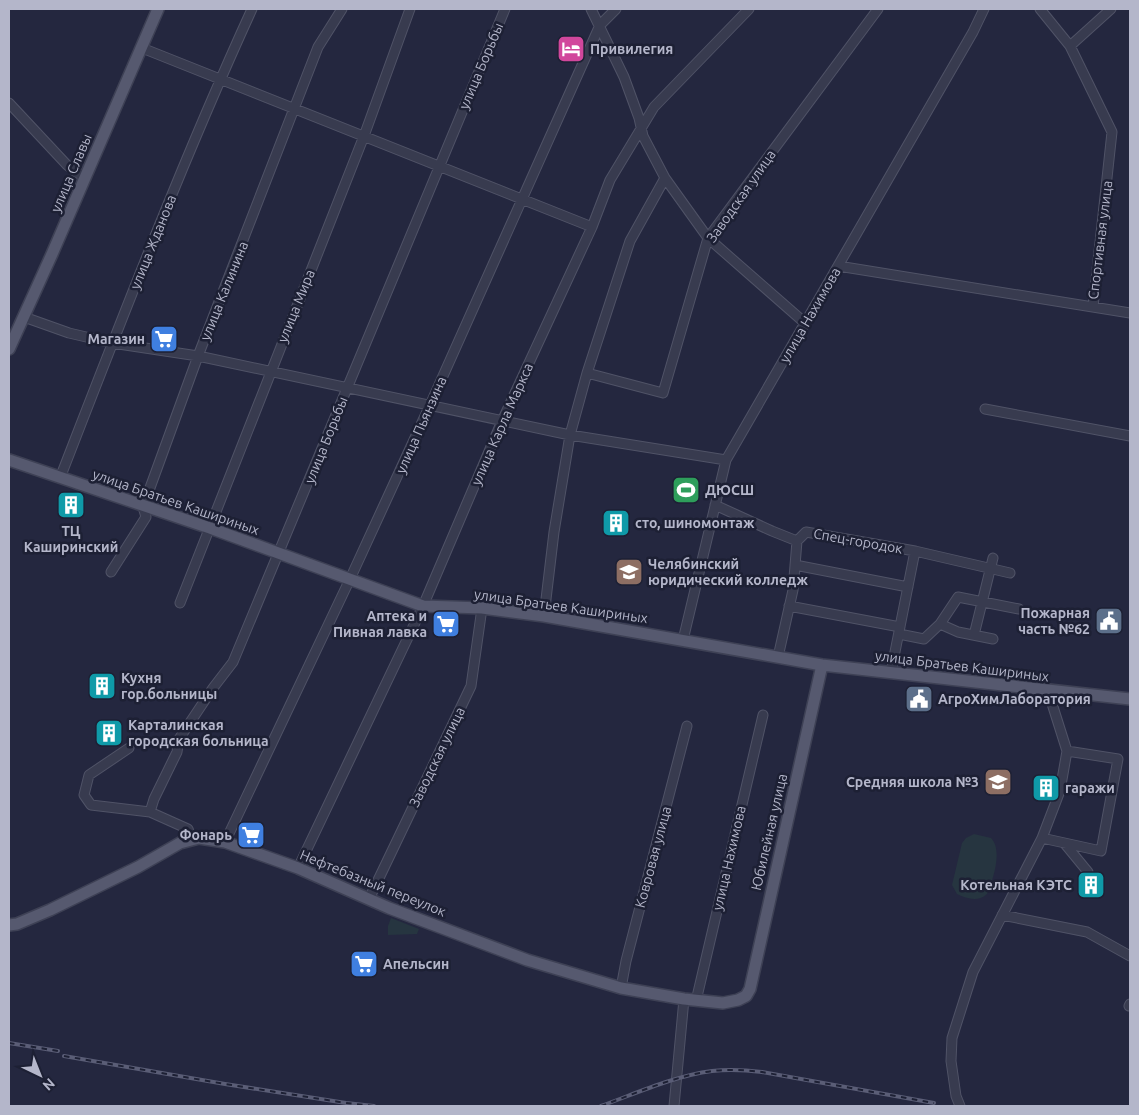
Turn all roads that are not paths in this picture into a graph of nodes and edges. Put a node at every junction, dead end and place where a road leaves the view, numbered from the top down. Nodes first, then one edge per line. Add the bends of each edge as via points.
1 (158, 9) edge
2 (252, 9) edge
3 (342, 9) edge
4 (410, 9) edge
5 (505, 9) edge
6 (591, 9) edge
7 (616, 9) edge
8 (749, 9) edge
9 (878, 9) edge
10 (984, 9) edge
11 (1040, 9) edge
12 (1111, 9) edge
13 (600, 25) junction
14 (1070, 46) junction
15 (142, 48) junction
16 (220, 78) junction
17 (633, 102) junction
18 (9, 103) edge
19 (654, 107) junction
20 (296, 108) junction
21 (640, 129) junction
22 (364, 136) junction
23 (440, 166) junction
24 (86, 176) junction
25 (666, 178) junction
26 (522, 198) junction
27 (592, 227) junction
28 (708, 238) junction
29 (838, 266) junction
30 (1093, 307) junction
31 (1130, 313) edge
32 (24, 318) junction
33 (805, 323) junction
34 (12, 333) edge
35 (112, 343) junction
36 (9, 349) edge
37 (198, 356) junction
38 (270, 372) junction
39 (587, 373) junction
40 (348, 388) junction
41 (430, 405) junction
42 (985, 409) dead end
43 (502, 421) junction
44 (570, 435) junction
45 (1130, 436) edge
46 (9, 460) edge
47 (726, 460) junction
48 (60, 478) junction
49 (715, 505) junction
50 (143, 506) junction
51 (210, 528) junction
52 (797, 541) junction
53 (915, 551) junction
54 (279, 553) junction
55 (993, 558) dead end
56 (795, 565) junction
57 (991, 568) junction
58 (111, 572) dead end
59 (1010, 573) dead end
60 (350, 578) junction
61 (908, 587) junction
62 (983, 602) junction
63 (180, 603) dead end
64 (423, 606) junction
65 (789, 606) junction
66 (482, 608) junction
67 (1019, 609) dead end
68 (544, 616) junction
69 (940, 624) junction
70 (899, 630) junction
71 (974, 635) junction
72 (993, 639) dead end
73 (683, 640) junction
74 (778, 657) junction
75 (822, 665) junction
76 (891, 672) junction
77 (1048, 691) junction
78 (1130, 699) edge
79 (763, 715) dead end
80 (687, 726) dead end
81 (129, 748) dead end
82 (1067, 751) junction
83 (150, 812) junction
84 (1042, 838) junction
85 (192, 839) junction
86 (225, 842) junction
87 (1065, 844) junction
88 (298, 868) junction
89 (1088, 872) dead end
90 (369, 898) junction
91 (1002, 915) junction
92 (9, 925) edge
93 (1130, 956) edge
94 (621, 988) junction
95 (690, 1000) junction
96 (738, 1000) joint
97 (674, 1106) edge
98 (960, 1106) edge

1 - 15 main road, улица Славы
2 - 16 street, улица Жданова
3 - 20 street, улица Калинина via 318,47
4 - 22 street, улица Мира
5 - 23 street, улица Борьбы
6 - 13 street
7 - 13 street, улица Пьянзина
8 - 19 street, улица Карла Маркса
9 - 28 street, Заводская улица
10 - 29 street, улица Нахимова
11 - 14 street, Спортивная улица
12 - 14 street
13 - 17 street
13 - 26 street, улица Пьянзина
14 - 30 street, Спортивная улица via 1112,132
15 - 16 street
15 - 24 main road, улица Славы
16 - 20 street
16 - 35 street, улица Жданова
17 - 19 street
17 - 21 street
18 - 24 street via 67,166
19 - 21 street, улица Карла Маркса
20 - 22 street
20 - 37 street, улица Калинина
21 - 25 street
21 - 27 street, улица Карла Маркса via 610,180
22 - 23 street
22 - 38 street, улица Мира
23 - 26 street
23 - 40 street, улица Борьбы
24 - 32 main road, улица Славы
25 - 28 street
25 - 39 street via 630,241
26 - 27 street
26 - 41 street, улица Пьянзина
27 - 43 street, улица Карла Маркса
28 - 33 street
28 - 39 street, Заводская улица via 663,393
29 - 30 street, Спортивная улица
29 - 33 street, улица Нахимова
30 - 31 street
32 - 34 main road, улица Славы
32 - 35 street
33 - 47 street, улица Нахимова
34 - 36 main road, улица Славы
35 - 37 street
35 - 48 street, улица Жданова
37 - 38 street
37 - 50 street, улица Калинина
38 - 40 street
38 - 51 street, улица Мира
39 - 44 street
40 - 41 street
40 - 54 street, улица Борьбы
41 - 43 street
41 - 60 street, улица Пьянзина
42 - 45 street
43 - 44 street
43 - 64 street, улица Карла Маркса
44 - 47 street
44 - 68 street
46 - 48 main road, улица Братьев Кашириных
47 - 49 street, улица Нахимова
48 - 50 main road, улица Братьев Кашириных
49 - 52 street, Спец-городок
49 - 73 street, улица Нахимова
50 - 51 main road, улица Братьев Кашириных
50 - 58 street, улица Калинина via 146,517
51 - 54 main road, улица Братьев Кашириных
51 - 63 street, улица Мира
52 - 53 street, Спец-городок via 806,532
52 - 56 street
53 - 57 street, Спец-городок
53 - 61 street
54 - 60 main road, улица Братьев Кашириных
54 - 83 street, улица Борьбы via 233,662 179,739 177,752
55 - 57 street
56 - 61 street
56 - 65 street
57 - 59 street, Спец-городок
57 - 62 street
60 - 64 main road, улица Братьев Кашириных
60 - 86 street, улица Пьянзина
61 - 70 street
62 - 67 street
62 - 69 street via 958,597
62 - 71 street
64 - 66 main road, улица Братьев Кашириных
64 - 88 street, улица Карла Маркса
65 - 70 street
65 - 74 street
66 - 68 main road, улица Братьев Кашириных
66 - 90 street, Заводская улица via 471,686
68 - 73 main road, улица Братьев Кашириных
69 - 70 street via 924,639
69 - 71 street
70 - 76 street
71 - 72 street
73 - 74 main road, улица Братьев Кашириных
74 - 75 main road, улица Братьев Кашириных
75 - 76 main road, улица Братьев Кашириных
75 - 96 main road, Юбилейная улица via 750,989
76 - 77 main road, улица Братьев Кашириных
77 - 78 main road, улица Братьев Кашириных
77 - 82 street
79 - 95 street, улица Нахимова
80 - 94 street, Ковровая улица
81 - 83 street via 89,776 84,795 91,805
82 - 84 street via 1060,791
82 - 87 street via 1118,759 1101,851
83 - 85 street via 188,828
84 - 87 street
84 - 91 street
85 - 86 main road, Нефтебазный переулок
85 - 92 main road, Нефтебазный переулок via 50,910
86 - 88 main road, Нефтебазный переулок
87 - 89 street
88 - 90 main road, Нефтебазный переулок
90 - 94 main road, Нефтебазный переулок via 527,960
91 - 93 street via 1087,932
91 - 98 street via 973,972 952,1038 951,1062
94 - 95 main road, Нефтебазный переулок
95 - 96 main road, Нефтебазный переулок
95 - 97 street, улица Нахимова

